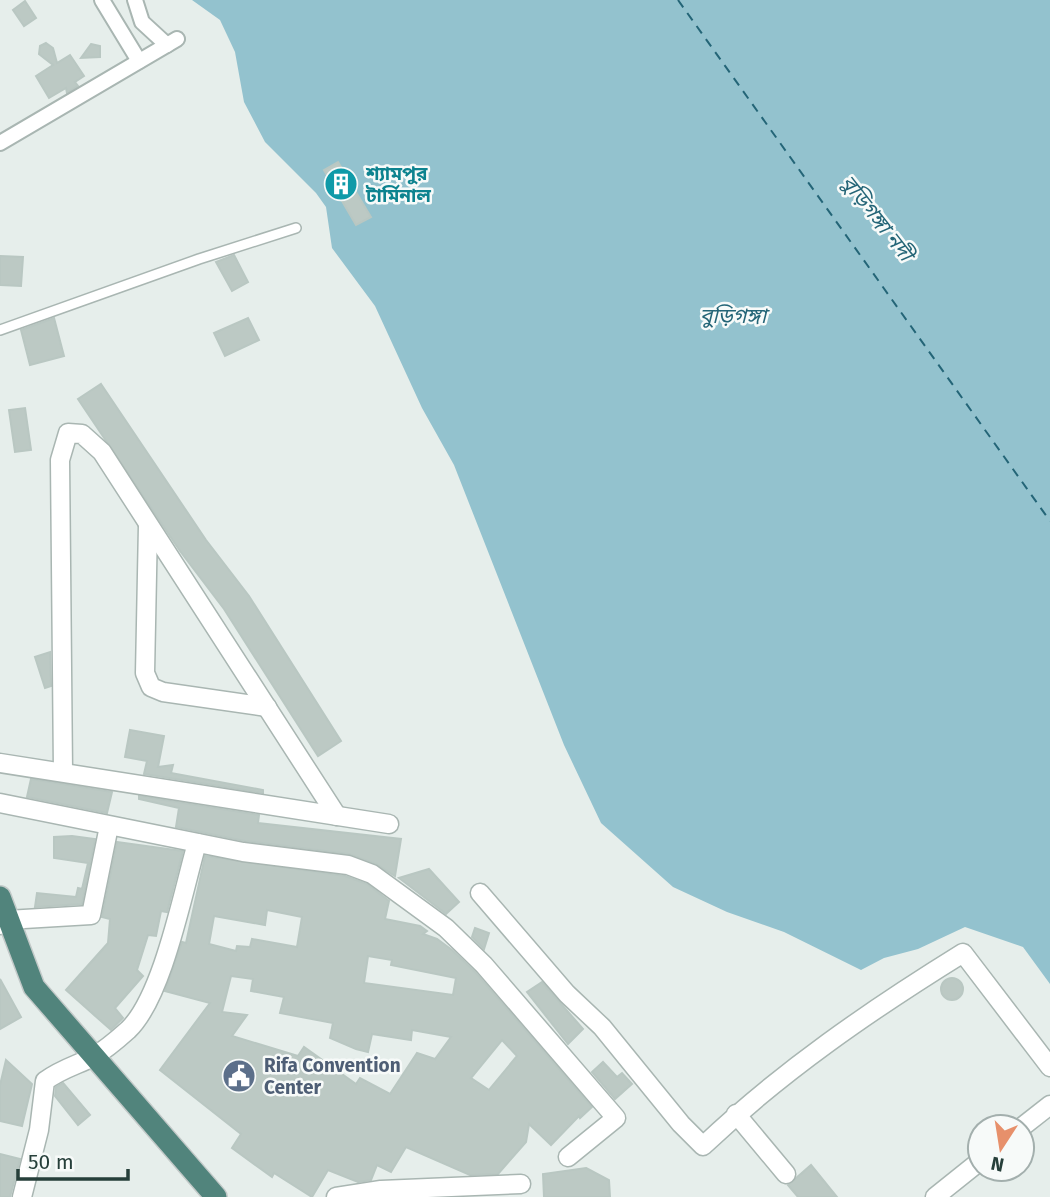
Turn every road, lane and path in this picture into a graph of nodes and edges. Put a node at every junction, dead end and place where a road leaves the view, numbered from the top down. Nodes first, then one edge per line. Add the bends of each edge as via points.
1 (102, 0) edge
2 (135, 0) edge
3 (139, 61) junction
4 (0, 143) edge
5 (296, 228) dead end
6 (0, 330) edge
7 (148, 525) junction
8 (267, 707) junction
9 (0, 763) edge
10 (63, 772) junction
11 (0, 803) edge
12 (337, 816) junction
13 (389, 824) dead end
14 (109, 826) junction
15 (197, 843) junction
16 (480, 893) dead end
17 (0, 897) edge
18 (3, 923) edge
19 (94, 1056) junction
20 (1050, 1068) edge
21 (736, 1115) junction
22 (568, 1157) dead end
23 (966, 1172) edge
24 (786, 1174) dead end
25 (521, 1184) dead end
26 (22, 1197) edge
27 (216, 1197) edge
28 (336, 1197) edge
29 (935, 1197) edge

1 - 3 street
2 - 3 street via 142,22 172,42
3 - 4 street
5 - 6 lane
7 - 8 street
7 - 8 street via 145,673 150,687
7 - 10 street via 102,452 82,434 68,433 60,460
8 - 12 street
9 - 10 street
10 - 12 street
11 - 14 street
12 - 13 street
14 - 15 street
14 - 18 street via 92,915
15 - 19 street via 165,957 149,996 130,1028
15 - 22 street via 348,865 372,874 446,928 535,1021 616,1118
16 - 21 street via 703,1146
17 - 18 highway
18 - 19 highway via 34,987
19 - 26 street via 45,1080 39,1129
19 - 27 highway
20 - 21 street via 963,953 858,1018
21 - 24 street
23 - 29 street
25 - 28 street via 381,1190

